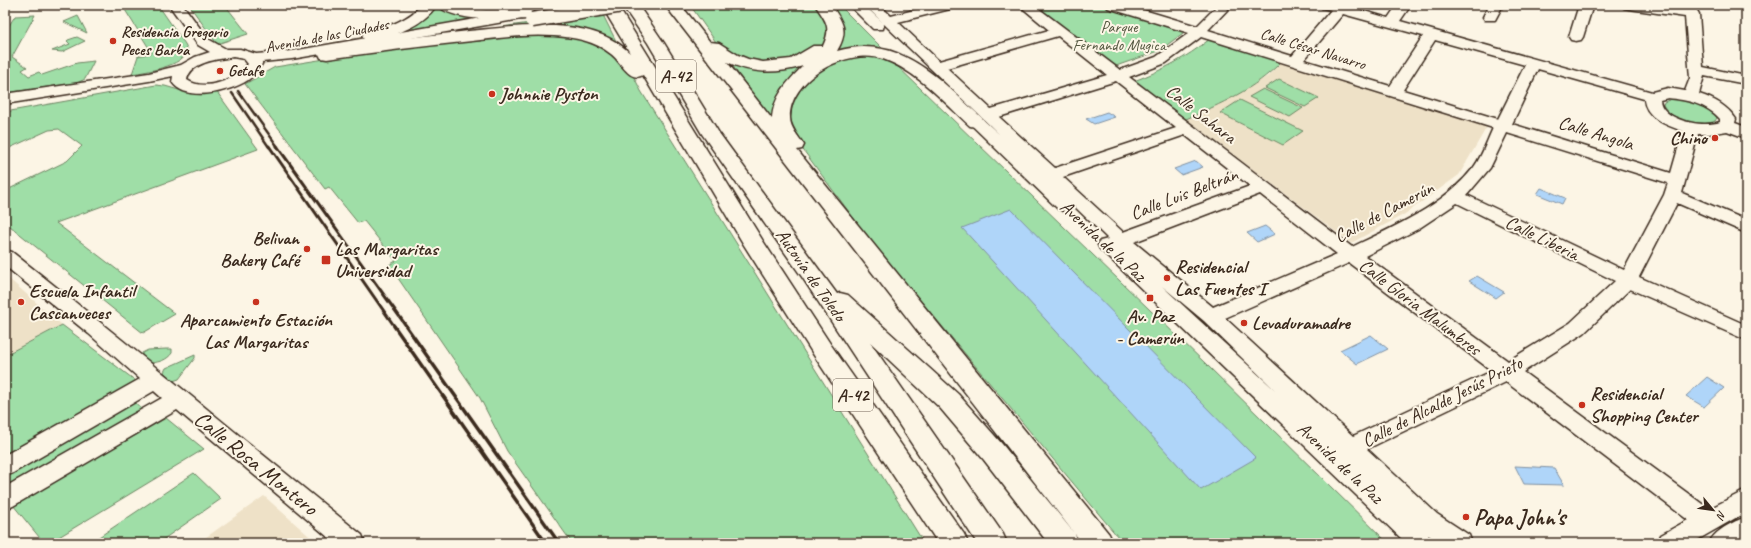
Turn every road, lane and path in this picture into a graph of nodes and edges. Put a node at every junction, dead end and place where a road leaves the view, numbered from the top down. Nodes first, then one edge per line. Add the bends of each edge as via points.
1 (176, 5) edge
2 (429, 5) edge
3 (446, 5) edge
4 (585, 5) edge
5 (609, 5) edge
6 (622, 5) edge
7 (630, 5) edge
8 (673, 5) edge
9 (812, 5) edge
10 (823, 5) edge
11 (856, 5) edge
12 (872, 5) edge
13 (949, 5) edge
14 (1026, 5) edge
15 (1113, 5) edge
16 (1225, 5) edge
17 (1404, 5) edge
18 (1586, 5) edge
19 (1629, 5) edge
20 (1334, 7) edge
21 (1689, 10) edge
22 (530, 17) junction
23 (888, 21) junction
24 (1392, 23) junction
25 (693, 30) junction
26 (1060, 31) junction
27 (1199, 32) junction
28 (1432, 34) junction
29 (1576, 37) dead end
30 (203, 42) junction
31 (328, 51) junction
32 (223, 54) junction
33 (1295, 62) junction
34 (1534, 62) junction
35 (253, 64) junction
36 (191, 65) junction
37 (937, 66) junction
38 (1696, 70) junction
39 (1118, 76) junction
40 (801, 77) junction
41 (1746, 80) edge
42 (179, 82) junction
43 (1394, 92) junction
44 (1691, 96) junction
45 (1654, 97) junction
46 (5, 100) edge
47 (5, 106) edge
48 (983, 119) junction
49 (1727, 125) junction
50 (1503, 126) junction
51 (1692, 128) junction
52 (1188, 130) junction
53 (1746, 133) edge
54 (693, 141) junction
55 (1052, 175) junction
56 (1262, 187) junction
57 (1675, 187) junction
58 (818, 190) junction
59 (1456, 196) junction
60 (1746, 227) edge
61 (1120, 240) junction
62 (1351, 255) junction
63 (9, 265) edge
64 (810, 272) junction
65 (1628, 280) junction
66 (1211, 316) junction
67 (1746, 333) edge
68 (1508, 372) junction
69 (156, 380) junction
70 (178, 399) junction
71 (1351, 447) junction
72 (5, 466) edge
73 (5, 499) edge
74 (1746, 500) edge
75 (1709, 522) junction
76 (1746, 528) edge
77 (1063, 539) edge
78 (353, 543) edge
79 (954, 543) edge
80 (993, 543) edge
81 (1099, 543) edge
82 (1420, 543) edge
83 (1460, 543) edge
84 (1670, 543) edge
85 (1721, 543) edge

1 - 30 street
2 - 31 highway via 413,22 396,30
3 - 22 highway via 456,10 478,14
4 - 22 street, Avenida de las Ciudades
5 - 54 highway, Autovía de Toledo / A-42
6 - 22 street, Avenida de las Ciudades, bridge
7 - 64 highway, Autovía de Toledo / A-42 via 711,134
8 - 25 highway
9 - 25 highway via 828,20 827,41 799,63 776,67 738,63
10 - 40 highway via 831,13 836,24 836,40 829,51
11 - 48 street, Avenida de la Paz
12 - 23 street
13 - 23 street
14 - 26 street, Calle Sahara
15 - 27 street, Calle César Navarro
16 - 27 street
17 - 24 street
18 - 29 street
19 - 21 street
20 - 24 street
20 - 33 street
21 - 38 street
22 - 31 street, Avenida de las Ciudades
23 - 37 street
24 - 28 street
25 - 58 highway
26 - 37 street
26 - 39 street, Calle Sahara
27 - 33 street, Calle César Navarro
27 - 39 street via 1161,60
28 - 34 street
28 - 43 street
30 - 32 street
30 - 36 street
31 - 35 street, Avenida de las Ciudades
31 - 54 highway via 518,31 557,31 581,35 601,40 619,50 669,123
32 - 35 street via 242,54
32 - 36 street
33 - 43 street, Calle César Navarro
34 - 45 street
34 - 50 street, Calle de Camerún
35 - 42 street via 237,81 213,88 191,88
36 - 42 street via 179,78
36 - 46 street via 149,77
37 - 48 street
38 - 41 street
38 - 44 street via 1697,78
39 - 48 street
39 - 52 street, Calle Sahara
40 - 48 highway via 829,60 852,52 876,51 892,54 909,63
40 - 58 highway via 786,97 781,119 785,130 813,173
42 - 47 street via 148,83
43 - 50 street, Calle César Navarro
44 - 45 street via 1668,93
44 - 49 street via 1723,112 1728,119
45 - 51 street via 1653,107 1660,114
48 - 55 street
48 - 82 street, Avenida de la Paz via 1412,531
49 - 51 street via 1720,129
49 - 53 street
50 - 57 street, Calle Angola
50 - 59 street, Calle de Camerún via 1482,168
51 - 57 street, Calle de Alcalde Jesús Prieto
52 - 55 street
52 - 56 street, Calle Sahara
54 - 79 highway, Autovía de Toledo / A-42 via 754,244 823,352
55 - 61 street
56 - 61 street, Calle Luis Beltrán
56 - 62 street, Calle Sahara
57 - 60 street, Calle Angola
57 - 65 street, Calle de Alcalde Jesús Prieto
58 - 81 highway
59 - 62 street, Calle de Camerún via 1412,225
59 - 65 street, Calle Liberia
61 - 66 street
62 - 66 street, Calle de Camerún
62 - 68 street, Calle Gloria Malumbres
63 - 69 street, Calle Rosa Montero via 96,329
64 - 77 highway via 949,401
64 - 80 highway, Autovía de Toledo / A-42
65 - 67 street, Calle Liberia
65 - 68 street, Calle de Alcalde Jesús Prieto via 1577,328
66 - 71 street
68 - 71 street, Calle de Alcalde Jesús Prieto
68 - 75 street, Calle Gloria Malumbres
69 - 70 street, Calle Rosa Montero
69 - 72 street
70 - 73 street
70 - 78 street, Calle Rosa Montero
71 - 83 street via 1428,521
74 - 75 street
75 - 84 street
76 - 85 street

